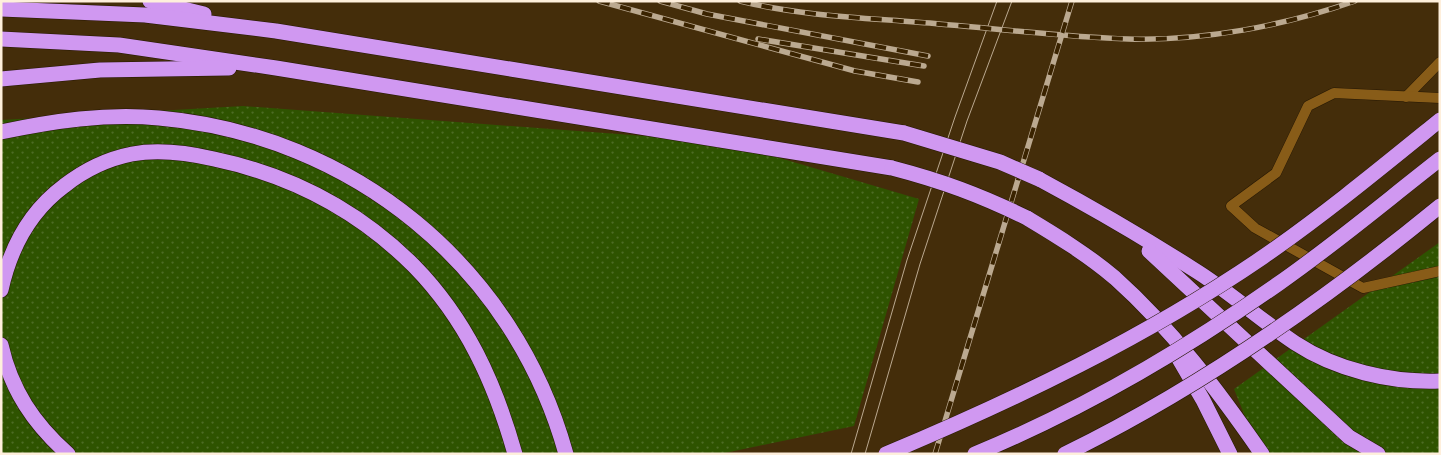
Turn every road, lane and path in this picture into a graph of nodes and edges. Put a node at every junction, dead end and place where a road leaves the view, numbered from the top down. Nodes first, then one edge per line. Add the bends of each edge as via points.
1 (150, 1) edge
2 (1, 8) edge
3 (276, 31) junction
4 (8, 39) edge
5 (1440, 62) edge
6 (276, 68) junction
7 (5, 79) edge
8 (1406, 96) junction
9 (1440, 98) edge
10 (1440, 120) edge
11 (1, 132) edge
12 (1440, 159) edge
13 (1440, 206) edge
14 (1111, 220) junction
15 (1440, 271) edge
16 (1, 290) edge
17 (1155, 318) junction
18 (1, 345) edge
19 (1440, 381) edge
20 (68, 454) edge
21 (515, 454) edge
22 (566, 454) edge
23 (886, 454) edge
24 (975, 454) edge
25 (1065, 454) edge
26 (1230, 454) edge
27 (1262, 454) edge
28 (1378, 454) edge

1 - 3 highway
2 - 3 highway via 145,15
3 - 14 highway, bridge via 904,133 984,157 1039,178
4 - 6 highway via 119,45
5 - 8 lane
6 - 7 highway via 100,70
6 - 17 highway, bridge via 892,168 939,180 981,195 1068,242 1114,278
8 - 9 lane
8 - 15 lane via 1334,93 1308,106 1276,173 1231,206 1255,228 1363,288
10 - 23 highway, bridge via 1324,213 1263,257 1176,312 980,414
11 - 22 highway via 38,124 116,116 158,117 199,123 279,144 323,161 363,183 404,211 442,244 501,314 546,397
12 - 24 highway, bridge via 1279,283 1188,344 1096,397
13 - 25 highway, bridge via 1272,332 1154,407
14 - 19 highway via 1195,269 1296,343 1330,361 1401,380
14 - 28 highway via 1162,262 1349,437
16 - 21 highway via 14,248 25,227 55,193 91,169 132,154 173,152 252,168 315,193 344,210 368,226 414,267 451,310 481,358
17 - 26 highway
17 - 27 highway via 1203,374
18 - 20 highway via 22,402

